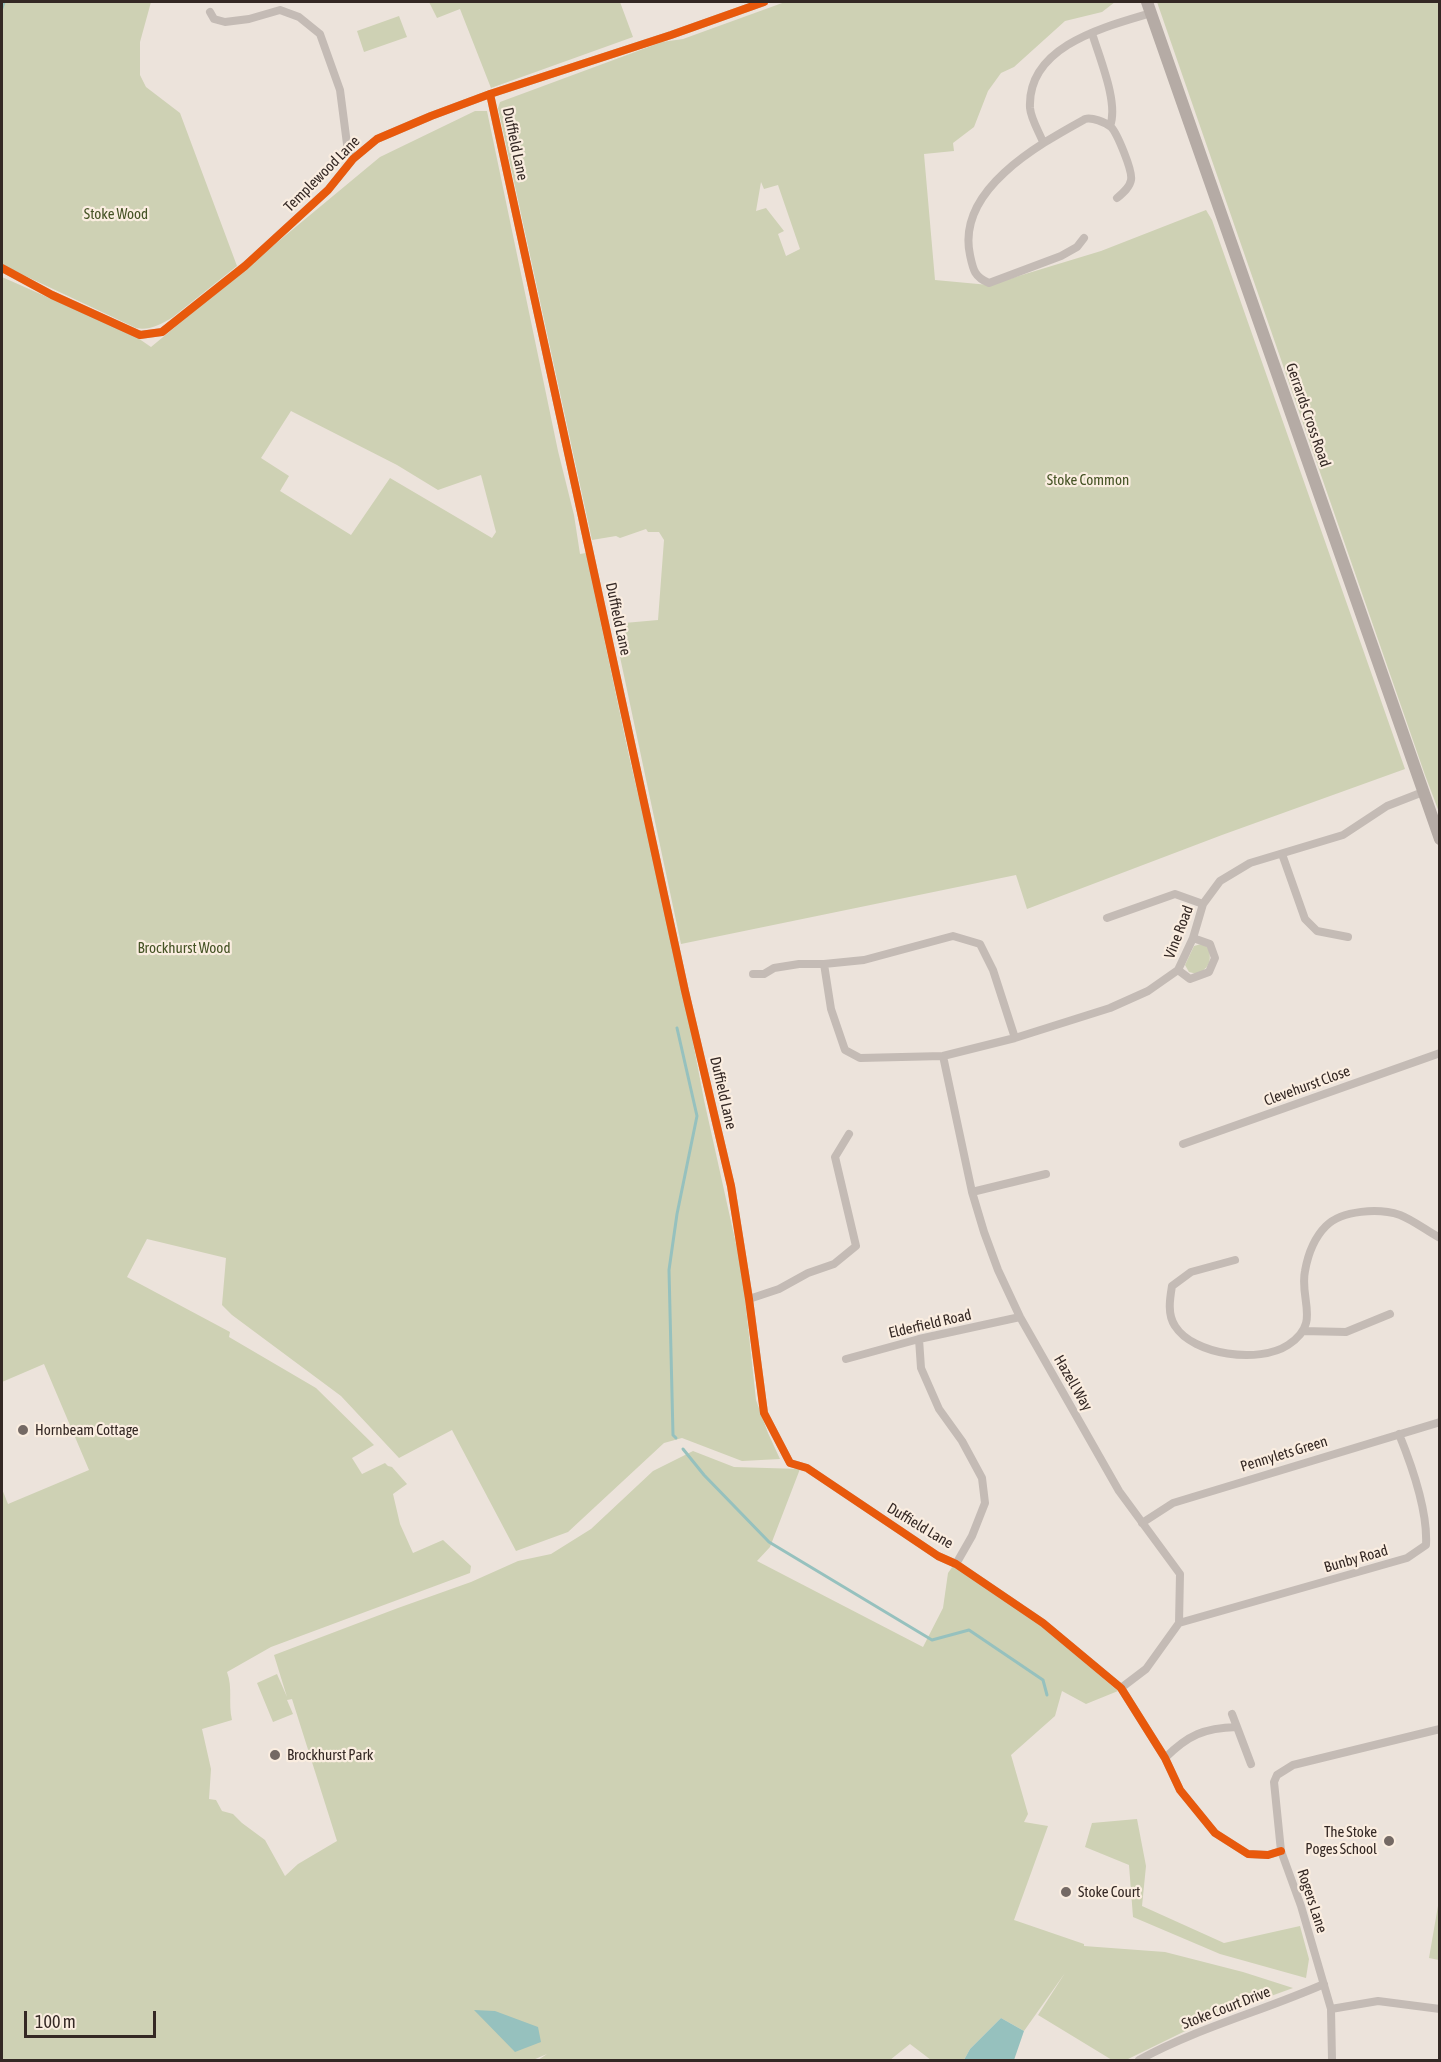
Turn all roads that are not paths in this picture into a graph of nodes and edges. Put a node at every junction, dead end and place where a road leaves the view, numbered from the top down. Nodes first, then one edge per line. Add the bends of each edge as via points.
1 (764, 2) edge
2 (1149, 7) edge
3 (210, 12) dead end
4 (1092, 33) junction
5 (490, 94) junction
6 (1110, 126) junction
7 (1043, 142) junction
8 (353, 159) junction
9 (1118, 198) dead end
10 (1084, 238) dead end
11 (2, 268) edge
12 (1423, 792) junction
13 (1440, 839) edge
14 (1282, 854) junction
15 (1203, 904) junction
16 (1107, 918) dead end
17 (1348, 937) dead end
18 (1193, 938) junction
19 (824, 964) junction
20 (1178, 970) junction
21 (753, 974) dead end
22 (1015, 1038) junction
23 (1440, 1053) edge
24 (943, 1056) junction
25 (849, 1134) dead end
26 (1183, 1144) dead end
27 (1046, 1174) dead end
28 (972, 1192) junction
29 (1440, 1238) edge
30 (1235, 1260) dead end
31 (749, 1299) junction
32 (1390, 1314) dead end
33 (1020, 1317) junction
34 (1303, 1331) junction
35 (920, 1339) junction
36 (846, 1359) dead end
37 (1440, 1422) edge
38 (1400, 1434) junction
39 (1142, 1523) junction
40 (956, 1563) junction
41 (1179, 1623) junction
42 (1121, 1688) junction
43 (1232, 1713) dead end
44 (1237, 1727) junction
45 (1440, 1729) edge
46 (1165, 1758) junction
47 (1251, 1764) dead end
48 (1281, 1851) junction
49 (1324, 1984) junction
50 (1331, 2009) junction
51 (1440, 2009) edge
52 (1139, 2061) edge
53 (1332, 2061) edge

1 - 5 street, Templewood Lane
2 - 4 street
2 - 12 main road, Gerrards Cross Road
3 - 8 street via 214,19 225,22 280,10 299,17 320,34 340,90 347,144
4 - 6 street via 1111,102
4 - 7 street via 1055,53 1034,79 1030,109
5 - 8 street, Templewood Lane via 377,139
5 - 31 street, Duffield Lane via 731,1186
6 - 7 street via 1089,117
6 - 9 street via 1131,176 1128,188
7 - 10 street via 981,199 971,218 969,234 973,272 989,283 998,281 1061,256
8 - 11 street, Templewood Lane via 328,190 261,251 162,332 140,335
12 - 13 main road, Gerrards Cross Road
12 - 14 street, Vine Road via 1387,806 1343,835
14 - 15 street, Vine Road via 1250,863 1220,881
14 - 17 street via 1305,919 1317,931
15 - 16 street via 1175,894
15 - 18 street, Vine Road
18 - 20 street, Vine Road
18 - 20 street via 1210,944 1215,958 1209,972 1190,979
19 - 21 street via 799,964
19 - 22 street via 864,960 953,936 980,944 993,970
19 - 24 street, Vine Road via 831,1009 845,1050 860,1058
20 - 22 street, Vine Road via 1148,991 1110,1008
22 - 24 street, Vine Road
23 - 26 street, Clevehurst Close
24 - 28 street, Hazell Way
25 - 31 street via 835,1157 856,1246 834,1264
27 - 28 street
28 - 33 street, Hazell Way via 994,1261
29 - 34 street via 1401,1215 1377,1211 1351,1213 1327,1225 1311,1246 1304,1274 1308,1310
30 - 34 street via 1191,1272 1172,1286 1168,1303 1174,1325 1194,1344 1226,1355 1258,1355 1286,1346
31 - 40 street, Duffield Lane via 764,1413 790,1463 807,1468 938,1556
32 - 34 street via 1346,1332
33 - 35 street, Elderfield Road
33 - 39 street, Hazell Way via 1119,1491
35 - 36 street, Elderfield Road
35 - 40 street via 921,1368 934,1398 982,1478 985,1503
37 - 38 street, Pennylets Green
38 - 39 street, Pennylets Green via 1173,1503
38 - 41 street, Bunby Road via 1427,1527 1426,1545 1407,1558
39 - 41 street, Hazell Way via 1180,1574
40 - 42 street, Duffield Lane via 1042,1623
41 - 42 street via 1146,1669
42 - 46 street, Duffield Lane
43 - 44 street
44 - 46 street via 1194,1734
44 - 47 street
45 - 48 street, Rogers Lane via 1285,1768 1274,1782
46 - 48 street, Duffield Lane via 1180,1790 1215,1833 1248,1854
48 - 49 street, Rogers Lane
49 - 50 street, Rogers Lane
49 - 52 street, Stoke Court Drive via 1210,2028
50 - 51 street via 1378,2001
50 - 53 street, Rogers Lane

